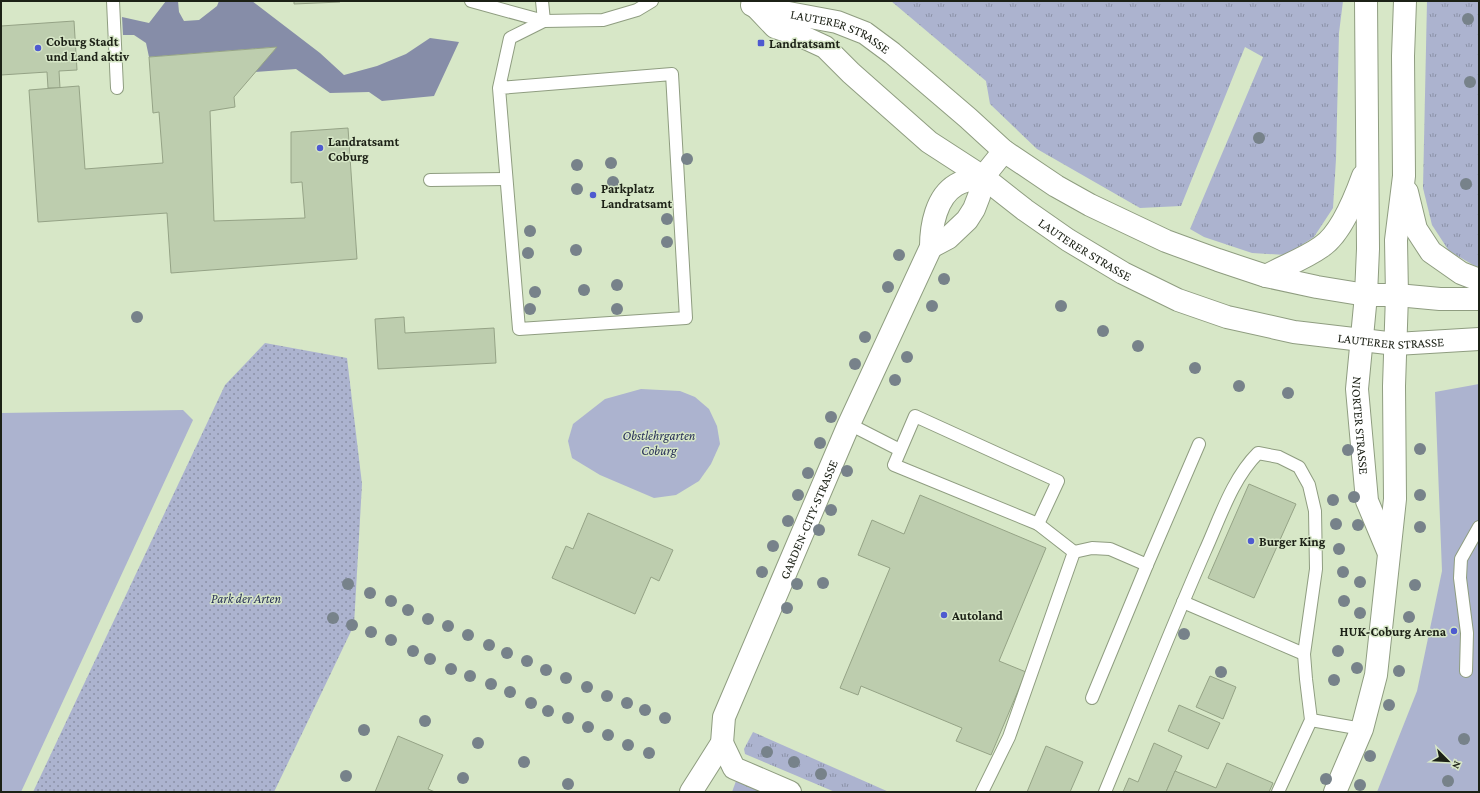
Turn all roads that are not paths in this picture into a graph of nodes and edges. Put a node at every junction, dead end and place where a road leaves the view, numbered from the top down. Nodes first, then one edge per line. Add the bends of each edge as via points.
1 (113, 1) edge
2 (471, 1) edge
3 (542, 1) edge
4 (652, 1) edge
5 (1366, 1) edge
6 (1405, 1) edge
7 (750, 4) edge
8 (544, 21) junction
9 (117, 88) dead end
10 (499, 88) junction
11 (1004, 151) junction
12 (1367, 164) junction
13 (1404, 176) junction
14 (983, 177) junction
15 (506, 179) junction
16 (430, 180) dead end
17 (931, 247) junction
18 (1266, 276) junction
19 (1479, 280) edge
20 (1366, 295) junction
21 (1397, 295) junction
22 (1479, 299) edge
23 (1479, 339) edge
24 (1361, 340) junction
25 (1396, 344) junction
26 (849, 424) junction
27 (1199, 444) dead end
28 (900, 450) junction
29 (1038, 524) junction
30 (1479, 527) edge
31 (1074, 552) junction
32 (1389, 552) junction
33 (1148, 565) junction
34 (1183, 602) junction
35 (1304, 654) junction
36 (1466, 671) dead end
37 (1092, 698) dead end
38 (1311, 720) junction
39 (1362, 729) junction
40 (722, 743) junction
41 (691, 792) edge
42 (790, 792) edge
43 (982, 792) edge
44 (1105, 792) edge
45 (1278, 792) edge
46 (1335, 792) edge

1 - 9 lane
2 - 8 lane
3 - 8 lane
4 - 8 lane via 637,10 603,20
5 - 12 main road, NIORTER STRASSE
6 - 13 main road
7 - 11 main road, LAUTERER STRASSE via 837,22 865,33
7 - 14 main road, LAUTERER STRASSE via 775,27 825,47 929,142
8 - 10 lane via 510,38
10 - 15 lane
10 - 15 lane via 672,74 686,318 519,329
11 - 14 main road
11 - 18 main road, LAUTERER STRASSE via 1090,205 1166,241
12 - 18 main road via 1353,202 1338,230 1322,247
12 - 20 main road, NIORTER STRASSE
13 - 19 main road via 1416,229 1431,252 1461,273
13 - 21 main road, NIORTER STRASSE via 1396,240
14 - 17 main road via 979,196 970,215 959,229
14 - 17 main road, GARDEN-CITY-STRASSE via 965,180 941,200 931,230
14 - 24 main road, LAUTERER STRASSE via 1068,240 1123,273 1178,300 1227,317 1294,332
15 - 16 lane
17 - 26 main road, GARDEN-CITY-STRASSE
18 - 20 main road, LAUTERER STRASSE
20 - 21 main road, LAUTERER STRASSE
20 - 24 main road, NIORTER STRASSE
21 - 22 main road, LAUTERER STRASSE
21 - 25 main road, NIORTER STRASSE
23 - 25 main road, LAUTERER STRASSE
24 - 25 main road, LAUTERER STRASSE
24 - 32 main road, NIORTER STRASSE via 1357,389 1367,501
25 - 32 main road, NIORTER STRASSE via 1394,500
26 - 28 lane
26 - 40 main road, GARDEN-CITY-STRASSE via 724,717
27 - 33 lane
28 - 29 lane via 894,465
28 - 29 lane via 915,416 1058,481
29 - 31 lane
30 - 36 lane via 1461,559 1460,578 1467,633
31 - 33 lane via 1092,548 1110,549
31 - 43 lane via 1009,737
32 - 39 main road, NIORTER STRASSE via 1376,675
33 - 37 lane
34 - 35 lane
34 - 35 lane via 1230,494 1249,462 1258,453 1279,457 1299,467 1309,485 1315,511 1316,568
34 - 44 lane
35 - 38 lane
38 - 39 lane
38 - 45 lane
39 - 46 main road, NIORTER STRASSE
40 - 41 main road, GARDEN-CITY-STRASSE
40 - 42 main road via 734,768

